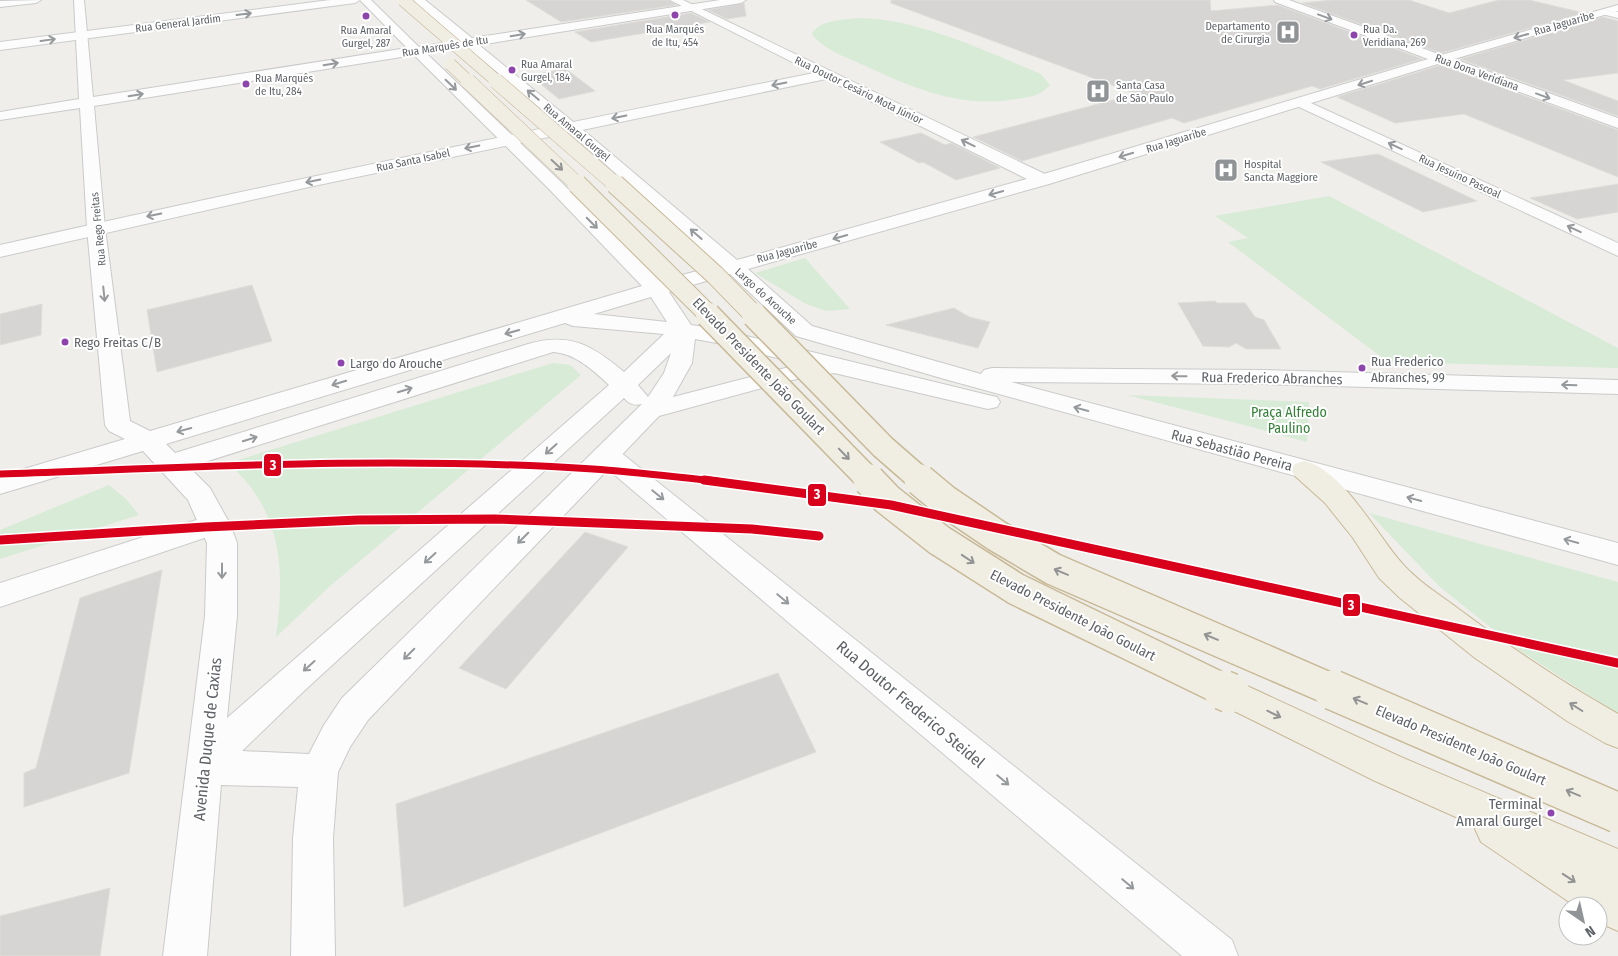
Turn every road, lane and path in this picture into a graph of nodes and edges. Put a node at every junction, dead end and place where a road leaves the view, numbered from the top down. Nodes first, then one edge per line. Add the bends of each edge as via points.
1 (36, 0) edge
2 (79, 0) edge
3 (355, 0) edge
4 (365, 0) edge
5 (381, 0) edge
6 (403, 0) edge
7 (418, 0) edge
8 (675, 0) edge
9 (741, 0) edge
10 (1279, 0) edge
11 (0, 4) edge
12 (691, 8) junction
13 (1614, 12) edge
14 (82, 36) junction
15 (470, 42) junction
16 (0, 46) edge
17 (416, 51) junction
18 (1441, 59) junction
19 (826, 75) junction
20 (88, 102) junction
21 (1302, 103) junction
22 (0, 116) edge
23 (1618, 123) edge
24 (571, 126) junction
25 (506, 140) junction
26 (1043, 180) junction
27 (96, 228) junction
28 (1618, 250) edge
29 (0, 251) edge
30 (733, 266) junction
31 (655, 289) junction
32 (559, 318) junction
33 (682, 330) junction
34 (847, 343) joint
35 (835, 366) junction
36 (956, 375) junction
37 (624, 385) junction
38 (1618, 387) edge
39 (650, 411) junction
40 (147, 440) junction
41 (606, 454) junction
42 (1246, 454) junction
43 (170, 464) junction
44 (1305, 470) junction
45 (0, 485) edge
46 (215, 524) junction
47 (1618, 554) edge
48 (0, 595) edge
49 (1618, 732) edge
50 (204, 767) junction
51 (319, 771) junction
52 (1442, 792) junction
53 (1618, 813) edge
54 (1618, 870) edge
55 (1618, 910) edge
56 (185, 956) edge
57 (313, 956) edge
58 (1216, 956) edge

1 - 11 street
2 - 14 street, Rua Rego Freitas
14 -> 3 street, Rua General Jardim
4 - 17 street
5 -> 52 highway, Elevado Presidente João Goulart, bridge via 651,256 888,499 939,540 1016,589 1056,610
53 -> 6 highway, Elevado Presidente João Goulart, bridge via 1053,569 997,536 914,475 711,271
7 - 15 street, Rua Amaral Gurgel
8 - 12 street, Rua Doutor Cesário Mota Júnior
9 - 12 street, Rua Marquês de Itu
10 -> 18 street, Rua Dona Veridiana
15 -> 12 street, Rua Marquês de Itu
12 - 19 street, Rua Doutor Cesário Mota Júnior
13 -> 18 street, Rua Jaguaribe
16 -> 14 street, Rua General Jardim
14 - 20 street, Rua Rego Freitas
15 - 17 street, Rua Marquês de Itu
24 -> 15 street, Rua Amaral Gurgel
20 -> 17 street, Rua Marquês de Itu
17 -> 25 street
18 -> 21 street, Rua Jaguaribe
18 -> 23 street, Rua Dona Veridiana
19 -> 24 street, Rua Santa Isabel
26 -> 19 street, Rua Doutor Cesário Mota Júnior
20 - 22 street, Rua Marquês de Itu
20 - 27 street, Rua Rego Freitas
21 -> 26 street, Rua Jaguaribe
28 -> 21 street, Rua Jesuíno Pascoal
24 - 25 street, Rua Santa Isabel
30 -> 24 street, Rua Amaral Gurgel
25 -> 27 street, Rua Santa Isabel
25 -> 31 street
26 -> 30 street, Rua Jaguaribe
27 - 29 street, Rua Santa Isabel
27 -> 40 street, Rua Rego Freitas via 118,425
30 - 31 street, Largo do Arouche
30 - 34 street, Largo do Arouche via 804,331
31 - 32 street, Largo do Arouche
31 - 33 street
32 - 33 street
32 -> 40 street, Largo do Arouche
33 - 35 street via 742,341
33 - 37 street
33 - 39 street via 678,370
34 - 36 street, Rua Sebastião Pereira
35 - 39 street via 790,373
35 - 42 street via 1184,452
38 -> 36 street, Rua Frederico Abranches via 1264,377
42 -> 36 street, Rua Sebastião Pereira
37 - 39 street
43 -> 37 street via 554,345 577,351 604,366
37 -> 50 street via 293,680
39 - 41 street
40 - 43 street
40 - 45 street, Largo do Arouche
41 -> 51 street via 355,709
41 -> 58 street, Rua Doutor Frederico Steidel
42 - 44 street, Rua Sebastião Pereira
43 - 46 street via 200,495
47 -> 44 street, Rua Sebastião Pereira
49 -> 44 highway via 1487,649 1411,590 1390,570 1335,496
46 - 48 street
46 -> 50 street, Avenida Duque de Caxias via 222,543 222,616
50 - 51 street
50 - 56 street, Avenida Duque de Caxias
51 - 57 street via 313,838
52 - 54 highway, Elevado Presidente João Goulart
52 -> 55 highway

